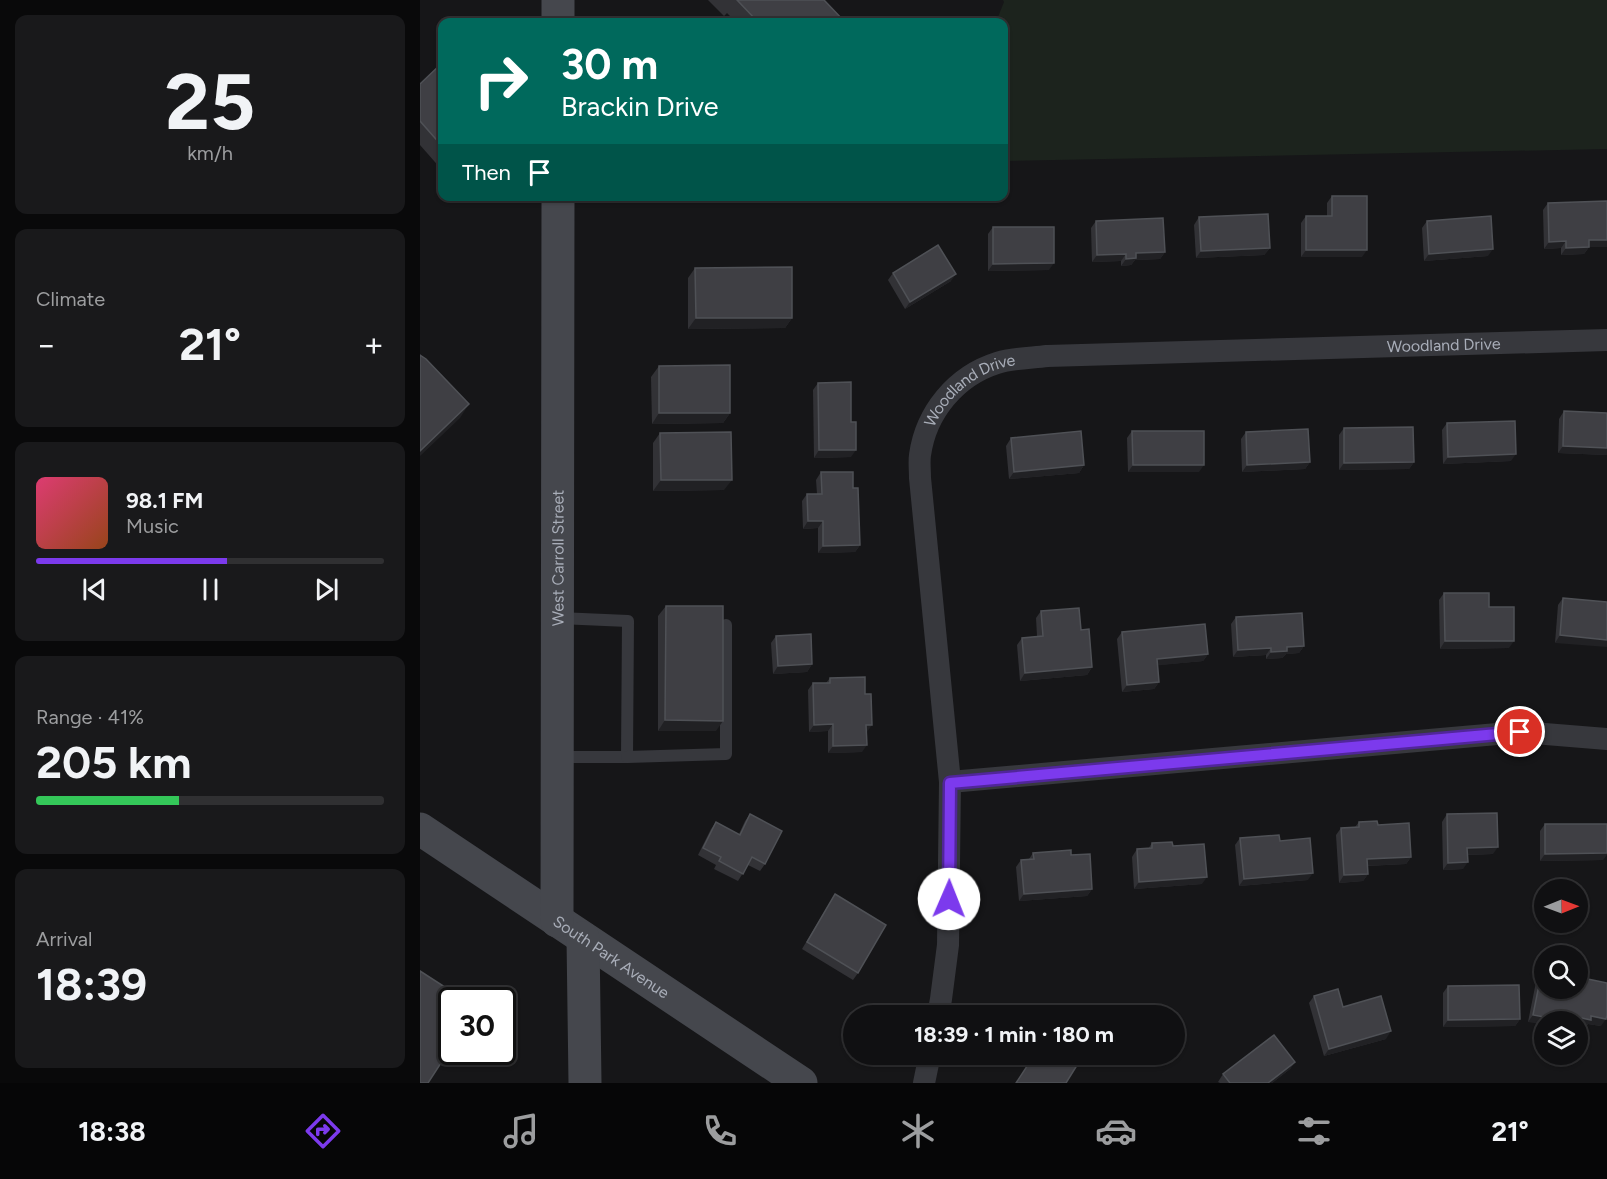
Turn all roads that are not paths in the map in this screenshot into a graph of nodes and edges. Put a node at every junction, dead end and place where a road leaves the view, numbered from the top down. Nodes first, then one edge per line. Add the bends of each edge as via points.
1 (558, 0) edge
2 (558, 18) edge
3 (558, 201) edge
4 (1607, 340) edge
5 (558, 618) junction
6 (726, 625) edge
7 (1607, 739) edge
8 (558, 757) junction
9 (627, 757) junction
10 (950, 783) junction
11 (420, 829) edge
12 (570, 929) junction
13 (940, 1005) edge
14 (928, 1065) edge
15 (585, 1083) edge
16 (801, 1083) edge
17 (924, 1083) edge

1 - 2 street
3 - 5 street, West Carroll Street
4 - 10 street, Woodland Drive via 1047,356 998,363 973,373 936,409 920,455
5 - 8 street, West Carroll Street
5 - 9 lane via 628,621
6 - 9 lane via 726,754
7 - 10 street via 1520,732
8 - 9 lane
8 - 12 street, West Carroll Street
10 - 13 street, Woodland Drive via 948,945
11 - 12 street, South Park Avenue
12 - 15 street, West Carroll Street
12 - 16 street, South Park Avenue
14 - 17 street

